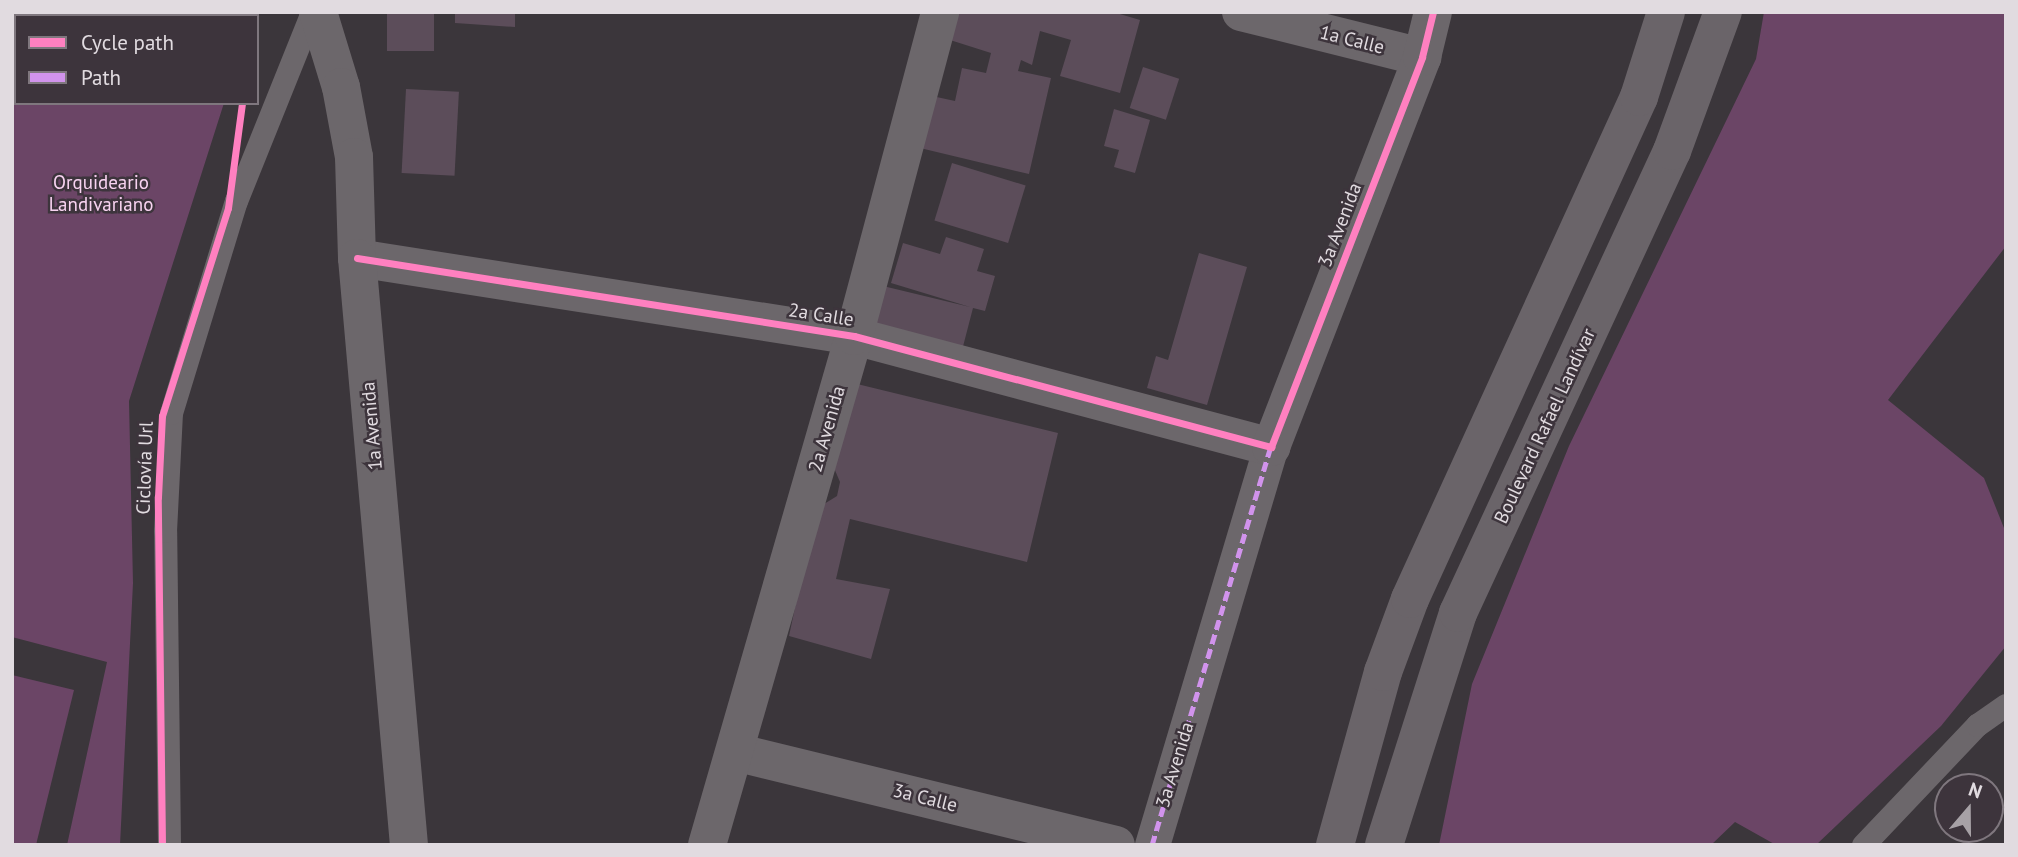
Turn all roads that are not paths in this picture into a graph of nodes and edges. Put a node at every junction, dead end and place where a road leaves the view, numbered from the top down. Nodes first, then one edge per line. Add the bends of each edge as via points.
1 (312, 12) edge
2 (317, 12) edge
3 (940, 12) edge
4 (1241, 12) edge
5 (1433, 12) edge
6 (1666, 12) edge
7 (1723, 12) edge
8 (1422, 57) junction
9 (357, 258) junction
10 (854, 336) junction
11 (1271, 447) junction
12 (2006, 705) edge
13 (735, 752) junction
14 (169, 845) edge
15 (409, 845) edge
16 (707, 845) edge
17 (1116, 845) edge
18 (1152, 845) edge
19 (1335, 845) edge
20 (1384, 845) edge
21 (1863, 845) edge

1 - 14 lane via 236,201 171,413 165,531
2 - 9 street, 1a Avenida via 341,87 354,157
3 - 10 street, 2a Avenida
4 - 8 street, 1a Calle
5 - 8 street, 3a Avenida
6 - 19 main road via 1639,97 1410,599 1383,673
7 - 20 main road, Boulevard Rafael Landívar via 1672,150 1458,614
8 - 11 street, 3a Avenida
9 - 10 street, 2a Calle
9 - 15 street, 1a Avenida
10 - 11 street, 2a Calle
10 - 13 street, 2a Avenida
11 - 18 street, 3a Avenida
12 - 21 lane via 1977,725
13 - 16 street, 2a Avenida
13 - 17 street, 3a Calle

